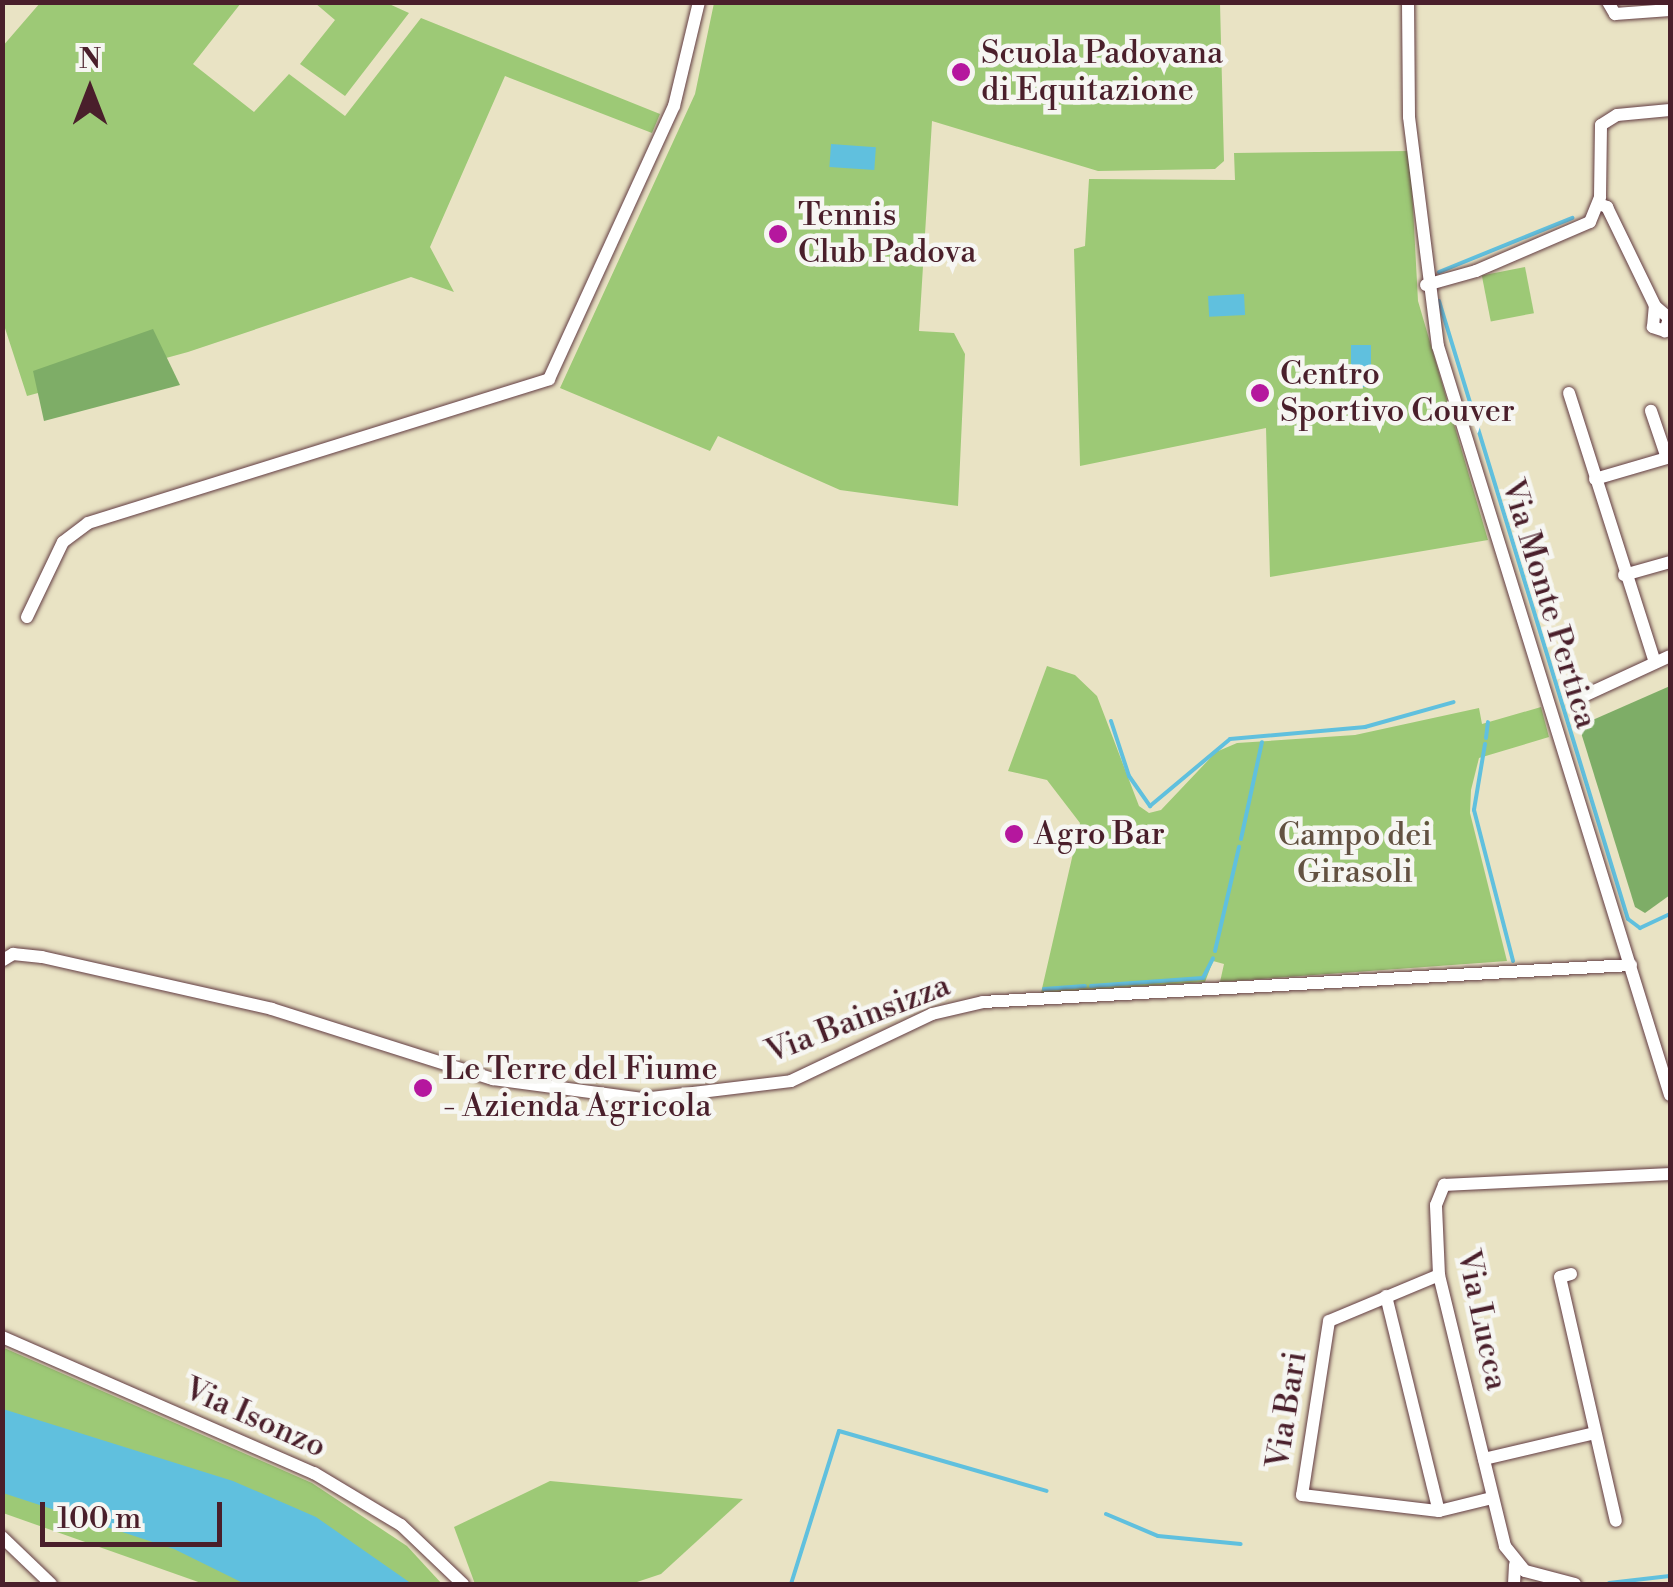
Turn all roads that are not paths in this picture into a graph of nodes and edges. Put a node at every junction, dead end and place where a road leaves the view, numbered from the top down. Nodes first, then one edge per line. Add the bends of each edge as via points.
1 (699, 2) edge
2 (1408, 2) edge
3 (1608, 2) edge
4 (1670, 10) edge
5 (1670, 110) edge
6 (1600, 204) junction
7 (1426, 285) junction
8 (1655, 306) dead end
9 (1569, 393) dead end
10 (1652, 411) dead end
11 (1669, 457) edge
12 (1595, 479) junction
13 (1670, 562) edge
14 (1624, 576) junction
15 (27, 617) dead end
16 (1670, 656) edge
17 (1654, 664) junction
18 (1577, 699) dead end
19 (3, 960) edge
20 (1632, 965) junction
21 (1670, 1095) edge
22 (1670, 1174) edge
23 (1571, 1274) dead end
24 (1439, 1275) junction
25 (1386, 1296) junction
26 (2, 1337) edge
27 (1596, 1433) junction
28 (1484, 1460) junction
29 (1492, 1498) junction
30 (1439, 1511) junction
31 (1616, 1521) dead end
32 (2, 1537) edge
33 (1515, 1565) junction
34 (51, 1584) edge
35 (463, 1584) edge
36 (1514, 1584) edge
37 (1575, 1584) edge

1 - 15 street via 674,106 550,379 88,523 63,542
2 - 7 street, Via Monte Pertica via 1409,117
3 - 4 street via 1614,14
5 - 6 street via 1617,115 1601,124
6 - 7 street via 1574,232
6 - 8 street
7 - 20 street, Via Monte Pertica via 1438,346
9 - 12 street
10 - 11 street
11 - 12 street
12 - 14 street
13 - 14 street
14 - 17 street
16 - 17 street
17 - 18 street
19 - 20 street, Via Bainsizza via 13,954 42,957 272,1009 493,1080 642,1099 791,1080 932,1014 983,1002
20 - 21 street, Via Monte Pertica
22 - 24 street, Via Lucca via 1444,1185 1436,1205
23 - 27 street via 1560,1276
24 - 25 street, Via Bari
24 - 28 street, Via Lucca
25 - 30 street
25 - 30 street, Via Bari via 1329,1321 1302,1495
26 - 35 street, Via Isonzo via 314,1473 420,1540
27 - 28 street
27 - 31 street
28 - 29 street, Via Lucca
29 - 30 street, Via Bari
29 - 33 street, Via Lucca
32 - 34 street
33 - 36 street
33 - 37 street

